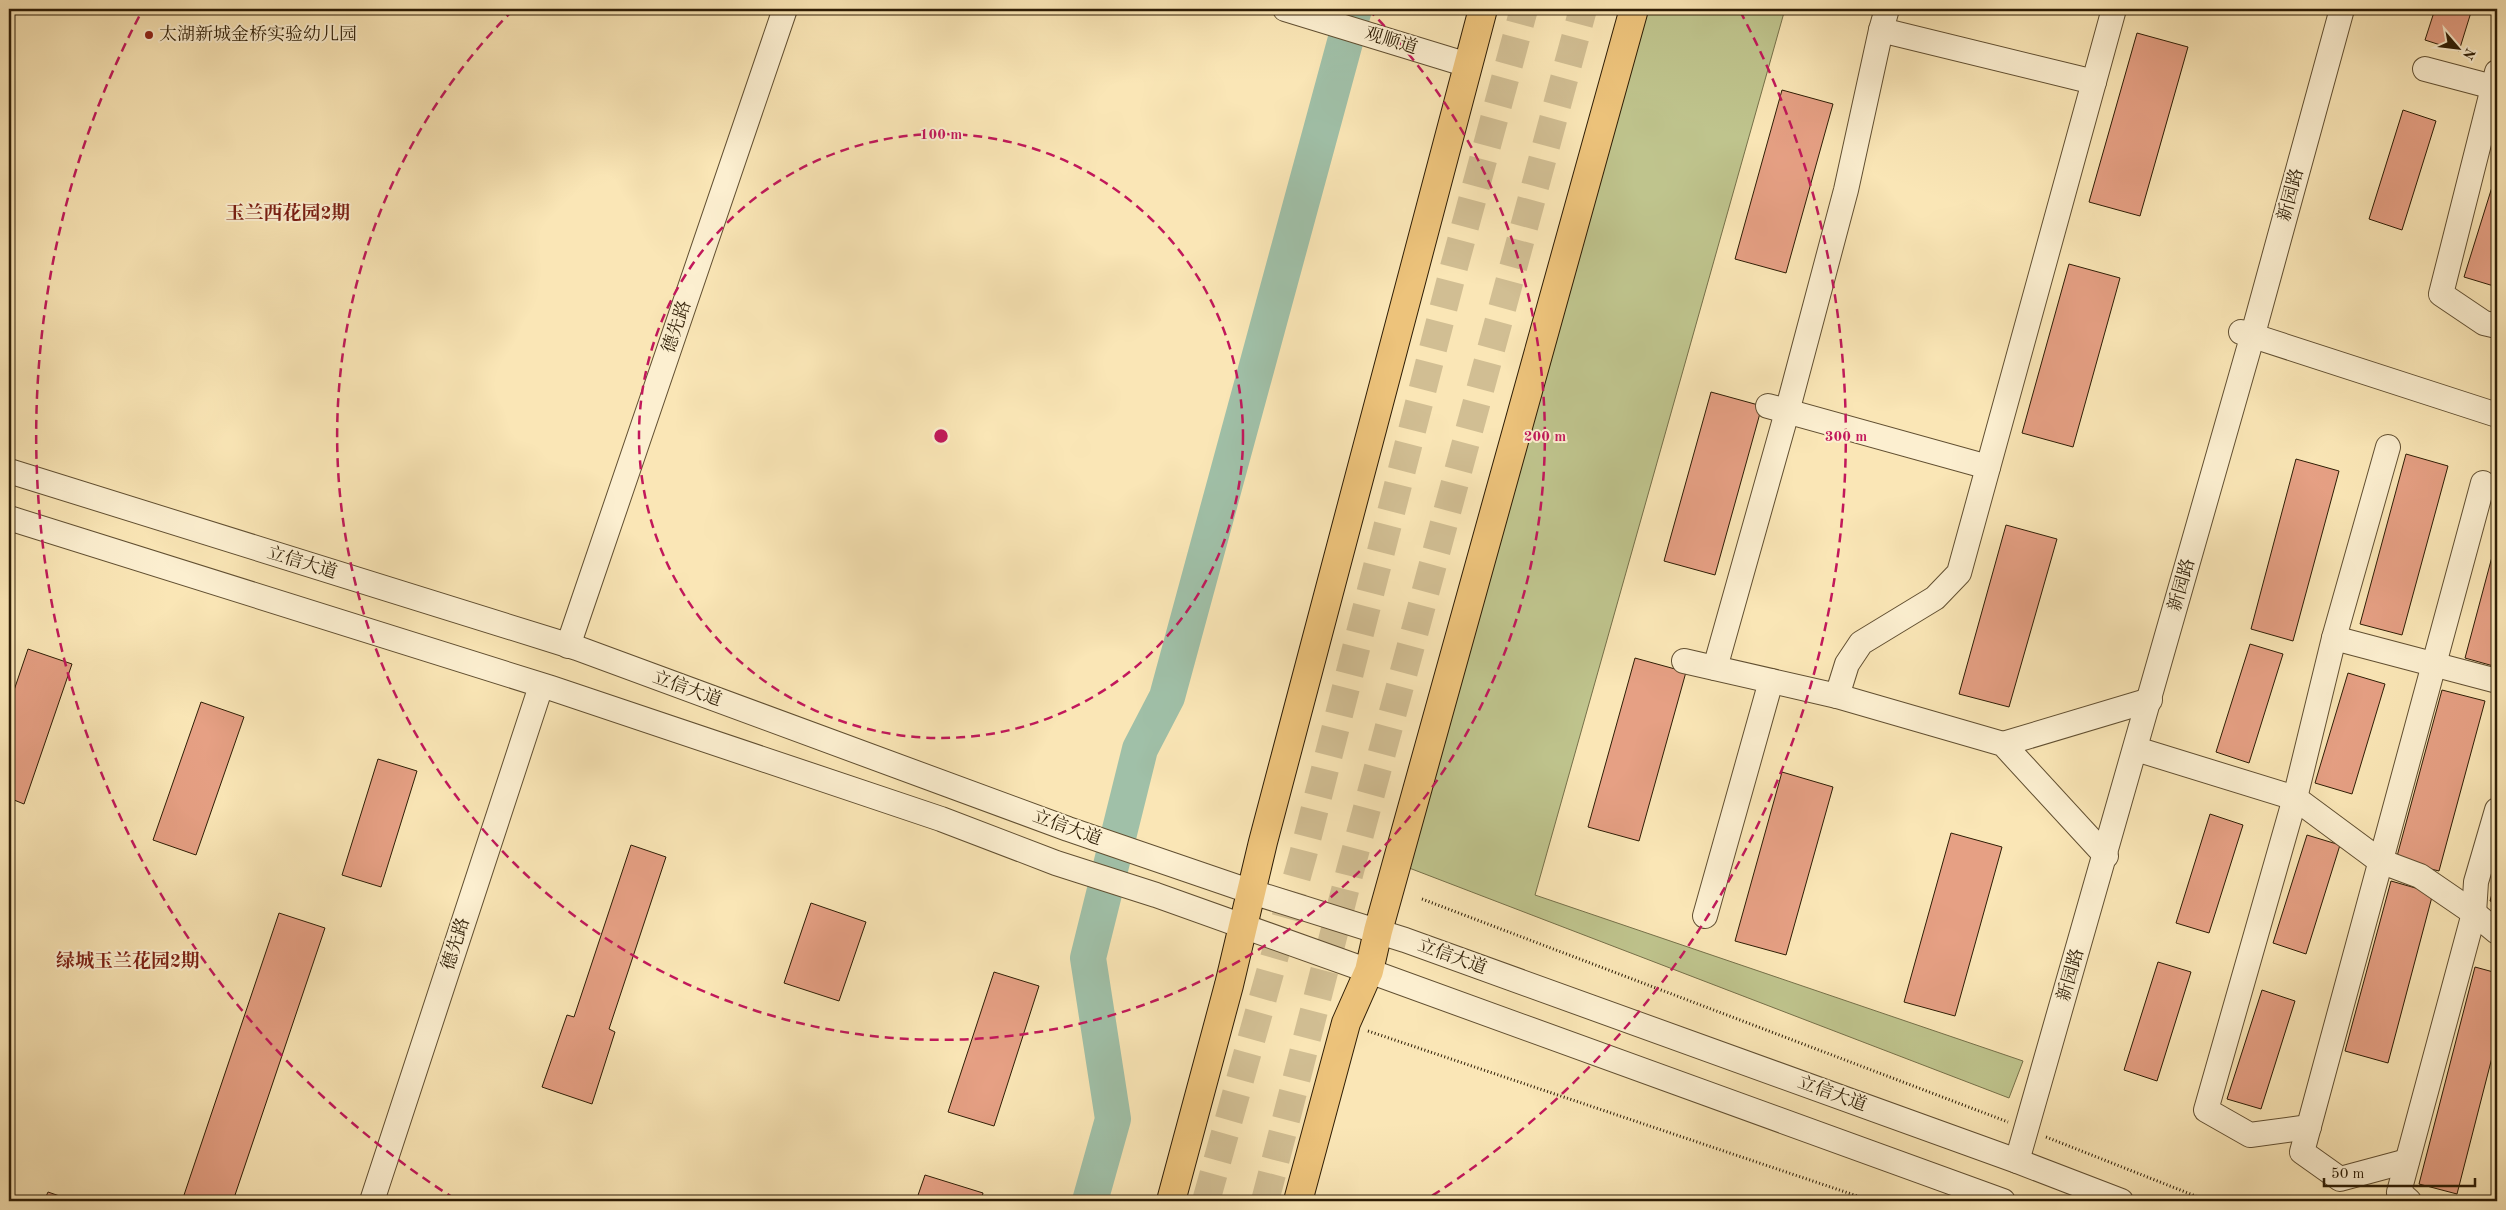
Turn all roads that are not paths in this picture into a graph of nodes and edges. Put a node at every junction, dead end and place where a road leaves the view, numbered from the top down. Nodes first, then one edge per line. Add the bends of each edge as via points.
1 (774, 9) edge
2 (785, 9) edge
3 (1285, 9) edge
4 (1483, 9) edge
5 (1634, 9) edge
6 (2114, 9) edge
7 (2332, 9) edge
8 (2342, 9) edge
9 (1322, 14) edge
10 (1884, 19) edge
11 (1469, 60) junction
12 (2425, 69) dead end
13 (2495, 79) edge
14 (2094, 82) junction
15 (2489, 134) edge
16 (2497, 326) edge
17 (2247, 333) junction
18 (1778, 409) junction
19 (2497, 415) edge
20 (2388, 447) dead end
21 (1988, 467) junction
22 (9, 471) edge
23 (2483, 483) dead end
24 (9, 518) edge
25 (2334, 638) junction
26 (564, 645) junction
27 (1684, 661) dead end
28 (2434, 665) junction
29 (1715, 668) junction
30 (1771, 681) junction
31 (2497, 681) edge
32 (546, 687) junction
33 (1837, 696) junction
34 (2146, 701) junction
35 (2003, 744) junction
36 (2136, 749) junction
37 (2296, 798) junction
38 (2497, 810) edge
39 (2103, 853) junction
40 (2380, 861) junction
41 (1252, 892) junction
42 (2474, 913) junction
43 (1705, 916) dead end
44 (1242, 926) junction
45 (1378, 931) junction
46 (2497, 932) edge
47 (1369, 971) junction
48 (2309, 1128) junction
49 (2014, 1160) junction
50 (2407, 1161) junction
51 (372, 1201) edge
52 (382, 1201) edge
53 (1171, 1201) edge
54 (1298, 1201) edge
55 (2003, 1201) edge
56 (2121, 1201) edge
57 (2409, 1201) edge

1 - 26 street, 德先路
2 - 26 street, 德先路
3 - 9 street, 观顺道
4 - 11 main road
5 - 45 main road
6 - 14 street
7 - 17 street, 新园路
8 - 17 street, 新园路
9 - 11 street, 观顺道
10 - 14 street
10 - 18 street via 1846,190
11 - 41 main road
12 - 13 street
13 - 15 street
14 - 21 street
15 - 16 street via 2441,294 2484,323
17 - 19 street
17 - 34 street, 新园路
18 - 21 street
18 - 29 street
20 - 25 street
21 - 33 street via 1959,573 1935,598 1861,643 1847,664
22 - 26 street, 立信大道
23 - 28 street
24 - 32 street, 立信大道
25 - 28 street
25 - 37 street
26 - 41 street, 立信大道 via 1068,829
27 - 29 street
28 - 31 street
28 - 40 street
29 - 30 street
30 - 33 street
30 - 43 street
32 - 44 street, 立信大道 via 941,819 1056,863
32 - 51 street, 德先路
32 - 52 street, 德先路
33 - 35 street
34 - 35 street
34 - 36 street, 新园路
34 - 39 street, 新园路
35 - 39 street
36 - 37 street
36 - 39 street, 新园路
37 - 40 street
37 - 48 street via 2206,1110 2250,1135
38 - 42 street via 2476,882
39 - 49 street, 新园路
40 - 42 street via 2420,876
40 - 48 street
41 - 44 main road
41 - 45 street, 立信大道
42 - 46 street
42 - 50 street
44 - 47 street, 立信大道
44 - 53 main road
45 - 47 main road
45 - 49 street, 立信大道
47 - 54 main road via 1346,1023
47 - 55 street, 立信大道
48 - 50 street via 2302,1152 2340,1179
49 - 56 street, 立信大道
50 - 57 street via 2399,1192

